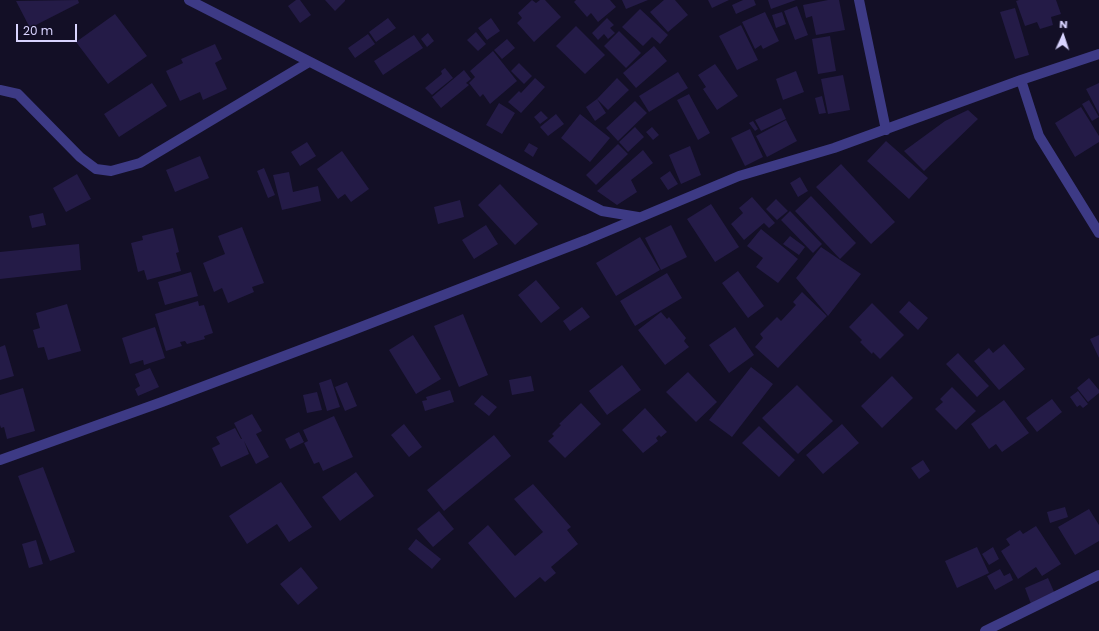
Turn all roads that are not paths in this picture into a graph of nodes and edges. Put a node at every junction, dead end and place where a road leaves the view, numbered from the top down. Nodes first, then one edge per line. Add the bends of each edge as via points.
1 (189, 0) edge
2 (859, 0) edge
3 (1099, 54) edge
4 (309, 62) junction
5 (1021, 80) junction
6 (0, 90) edge
7 (886, 130) junction
8 (638, 217) junction
9 (1099, 233) edge
10 (0, 460) edge
11 (1099, 575) edge
12 (985, 631) edge

1 - 4 street
2 - 7 street
3 - 5 street
4 - 6 street via 140,163 111,172 96,169 80,157 18,94
4 - 8 street via 602,211
5 - 7 street
5 - 9 street via 1039,136
7 - 8 street via 738,176
8 - 10 street via 586,240 341,335
11 - 12 street

